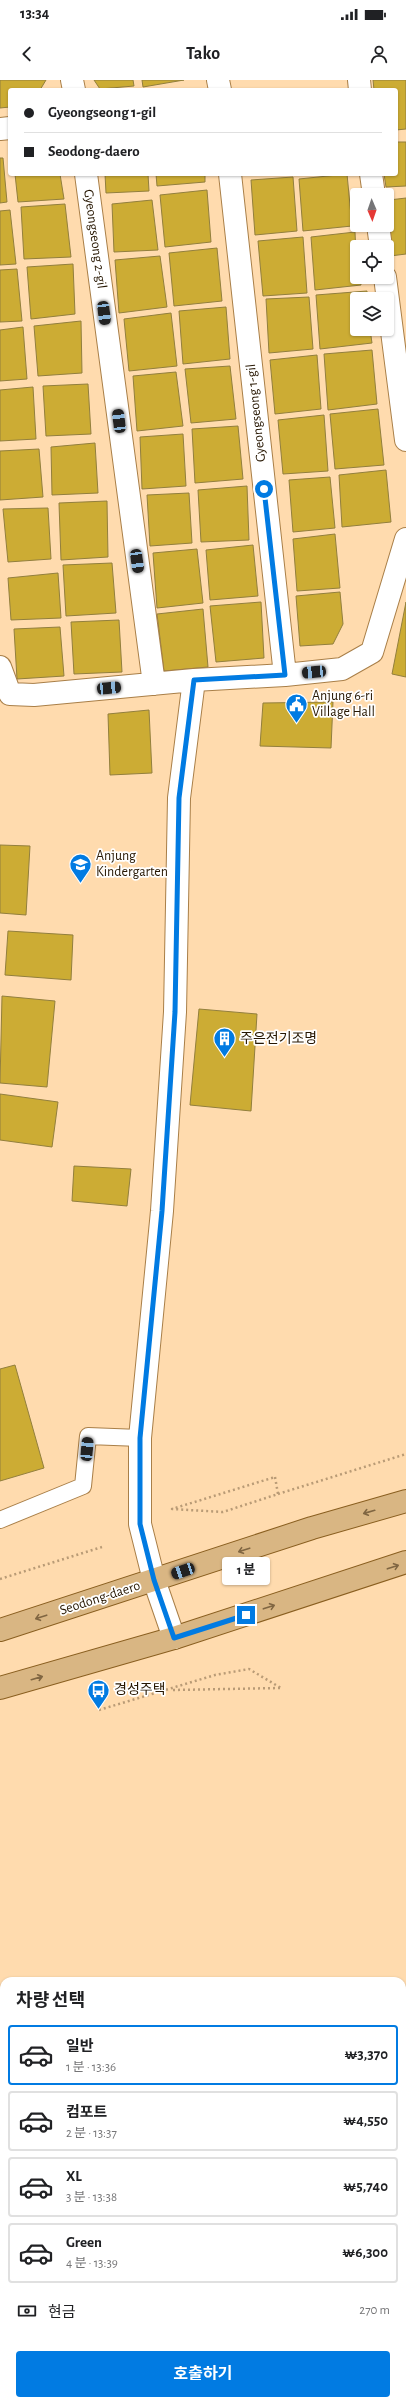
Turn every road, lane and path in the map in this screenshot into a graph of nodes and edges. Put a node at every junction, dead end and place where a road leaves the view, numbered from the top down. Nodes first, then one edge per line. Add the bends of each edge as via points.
1 (86, 176) edge
2 (230, 176) edge
3 (371, 176) edge
4 (373, 188) edge
5 (386, 284) edge
6 (406, 440) edge
7 (406, 539) edge
8 (0, 667) edge
9 (285, 675) junction
10 (194, 680) junction
11 (154, 684) junction
12 (140, 1438) junction
13 (406, 1454) edge
14 (278, 1494) junction
15 (406, 1501) edge
16 (0, 1520) edge
17 (102, 1547) dead end
18 (406, 1562) edge
19 (0, 1579) edge
20 (154, 1580) junction
21 (0, 1630) edge
22 (174, 1638) junction
23 (0, 1688) edge
24 (171, 1690) junction
25 (99, 1710) dead end

1 - 11 street, Gyeongseong 2-gil
2 - 9 street, Gyeongseong 1-gil
3 - 4 street
5 - 6 street
7 - 9 street via 372,652 342,669
8 - 11 street via 10,694 34,695
9 - 10 street
10 - 11 street
10 - 12 street via 179,798 175,1012 162,1211
12 - 16 lane via 88,1436 83,1486
12 - 20 street via 140,1524
13 - 14 path
14 - 14 path via 275,1477 172,1509 223,1512
15 -> 20 main road, Seodong-daero via 312,1528
17 - 19 path
22 -> 18 main road
20 -> 21 main road, Seodong-daero
20 - 22 street
23 -> 22 main road
24 - 24 path via 281,1688 249,1668 216,1675
24 - 25 path

